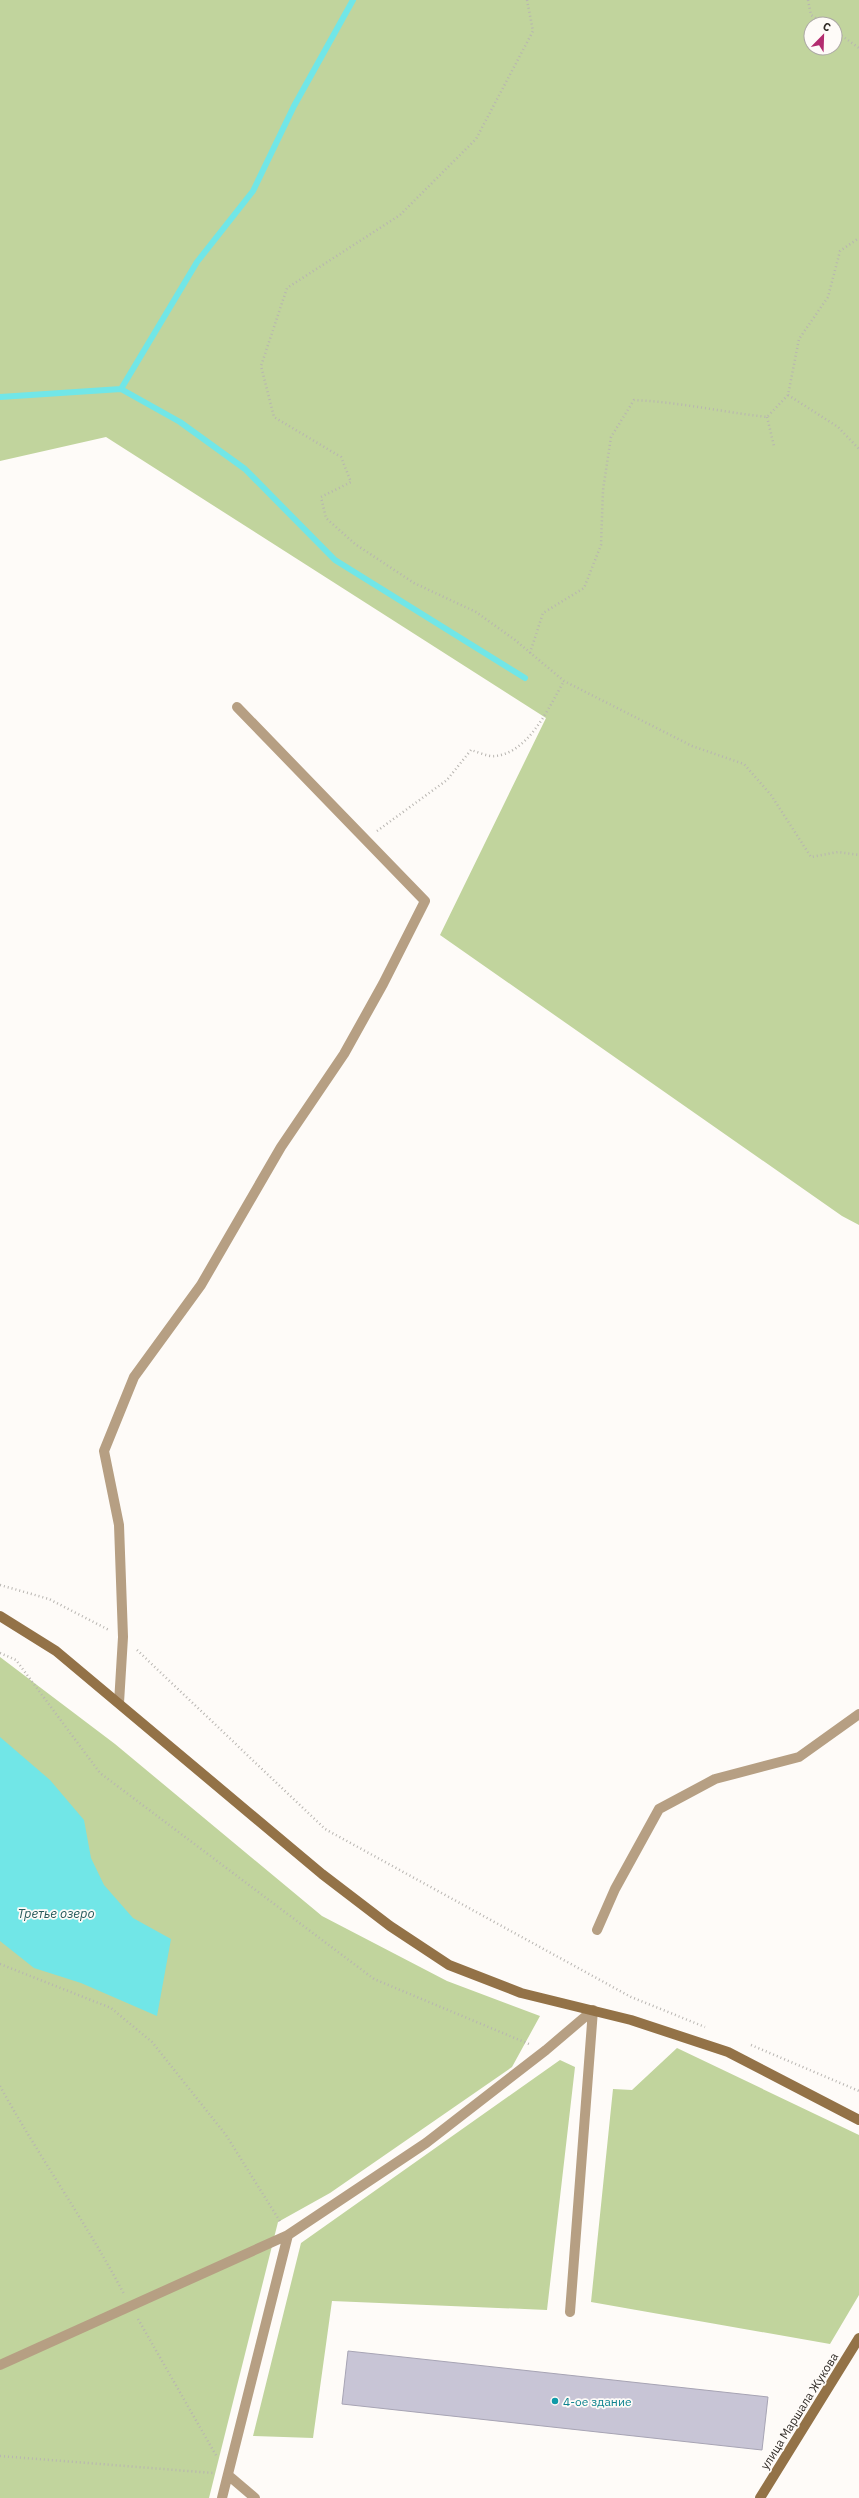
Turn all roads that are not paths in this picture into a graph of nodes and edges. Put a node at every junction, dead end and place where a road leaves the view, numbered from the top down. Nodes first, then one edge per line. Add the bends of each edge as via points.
1 (237, 707) dead end
2 (0, 1616) edge
3 (118, 1703) junction
4 (859, 1714) edge
5 (597, 1930) dead end
6 (593, 2010) junction
7 (859, 2120) edge
8 (288, 2235) junction
9 (570, 2312) dead end
10 (859, 2338) edge
11 (0, 2365) edge
12 (228, 2475) junction
13 (222, 2498) edge
14 (255, 2498) edge
15 (760, 2498) edge

1 - 3 lane via 425,901 344,1054 281,1147 201,1285 134,1377 104,1451 119,1525 123,1637
2 - 3 street via 56,1651
3 - 6 street via 322,1874 390,1926 442,1960 521,1994
4 - 5 lane via 799,1757 715,1779 659,1809 615,1889
6 - 7 street via 728,2052
6 - 8 lane via 426,2144
6 - 9 lane
8 - 11 lane
8 - 12 lane
10 - 15 street, улица Маршала Жукова
12 - 13 lane
12 - 14 lane

